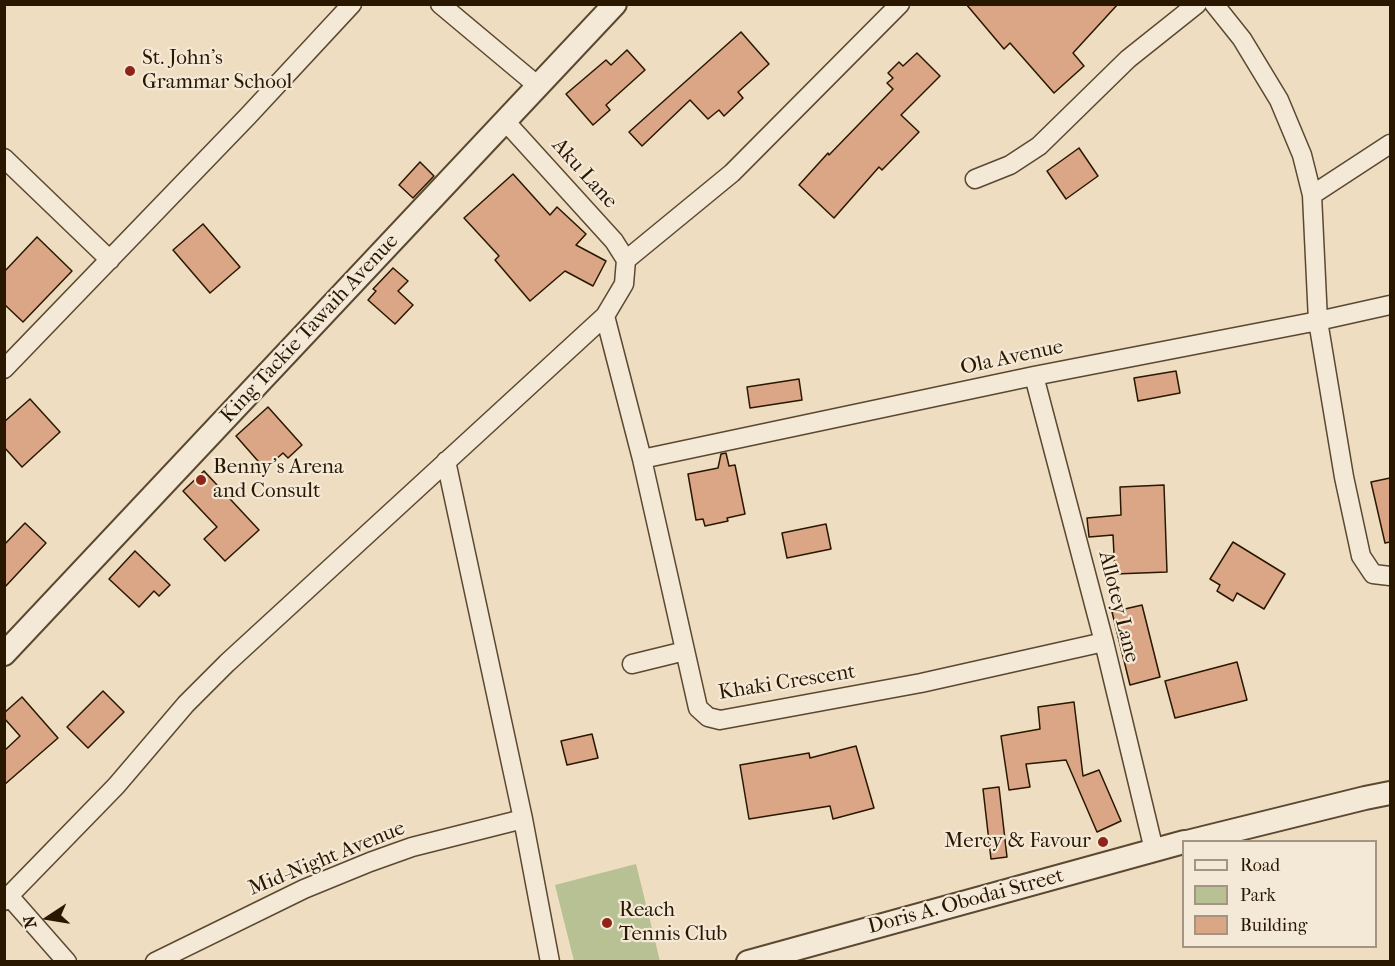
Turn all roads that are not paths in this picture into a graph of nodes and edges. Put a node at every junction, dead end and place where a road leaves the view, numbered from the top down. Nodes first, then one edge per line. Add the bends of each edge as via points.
1 (352, 4) edge
2 (440, 4) edge
3 (615, 4) edge
4 (900, 4) edge
5 (1197, 4) edge
6 (1214, 4) edge
7 (538, 86) junction
8 (505, 121) junction
9 (1390, 144) edge
10 (4, 158) edge
11 (975, 179) dead end
12 (1312, 195) junction
13 (110, 260) junction
14 (626, 260) junction
15 (1390, 305) edge
16 (605, 316) junction
17 (1318, 321) junction
18 (4, 369) edge
19 (1034, 376) junction
20 (642, 459) junction
21 (446, 461) junction
22 (1390, 576) edge
23 (1104, 642) junction
24 (685, 651) junction
25 (4, 654) edge
26 (632, 664) dead end
27 (1390, 793) edge
28 (523, 819) junction
29 (1193, 840) edge
30 (1182, 843) edge
31 (1154, 850) junction
32 (7, 899) edge
33 (67, 962) edge
34 (155, 962) edge
35 (550, 962) edge
36 (748, 962) edge

1 - 13 street
2 - 7 street
3 - 7 street, King Tackie Tawaih Avenue
4 - 14 street via 732,173
5 - 11 street via 1128,59 1039,146 1010,165
6 - 12 street via 1242,39 1279,100 1302,155
7 - 8 street, King Tackie Tawaih Avenue
8 - 14 street, Aku Lane via 614,241
8 - 25 street, King Tackie Tawaih Avenue
9 - 12 street
10 - 13 street
12 - 17 street
13 - 18 street
14 - 16 street via 624,284
15 - 17 street, Ola Avenue
16 - 20 street, Khaki Crescent
16 - 21 street
17 - 19 street, Ola Avenue
17 - 22 street via 1361,556 1373,574
19 - 20 street, Ola Avenue
19 - 23 street, Allotey Lane
20 - 24 street, Khaki Crescent
21 - 28 street
21 - 32 street via 227,663
23 - 24 street, Khaki Crescent via 921,683 720,720 708,717 698,708
23 - 31 street, Allotey Lane
24 - 26 street
27 - 29 street, Doris A. Obodai Street
28 - 34 street, Mid-Night Avenue via 412,847 370,862 304,889
28 - 35 street
30 - 31 street, Doris A. Obodai Street
31 - 36 street, Doris A. Obodai Street
32 - 33 street

